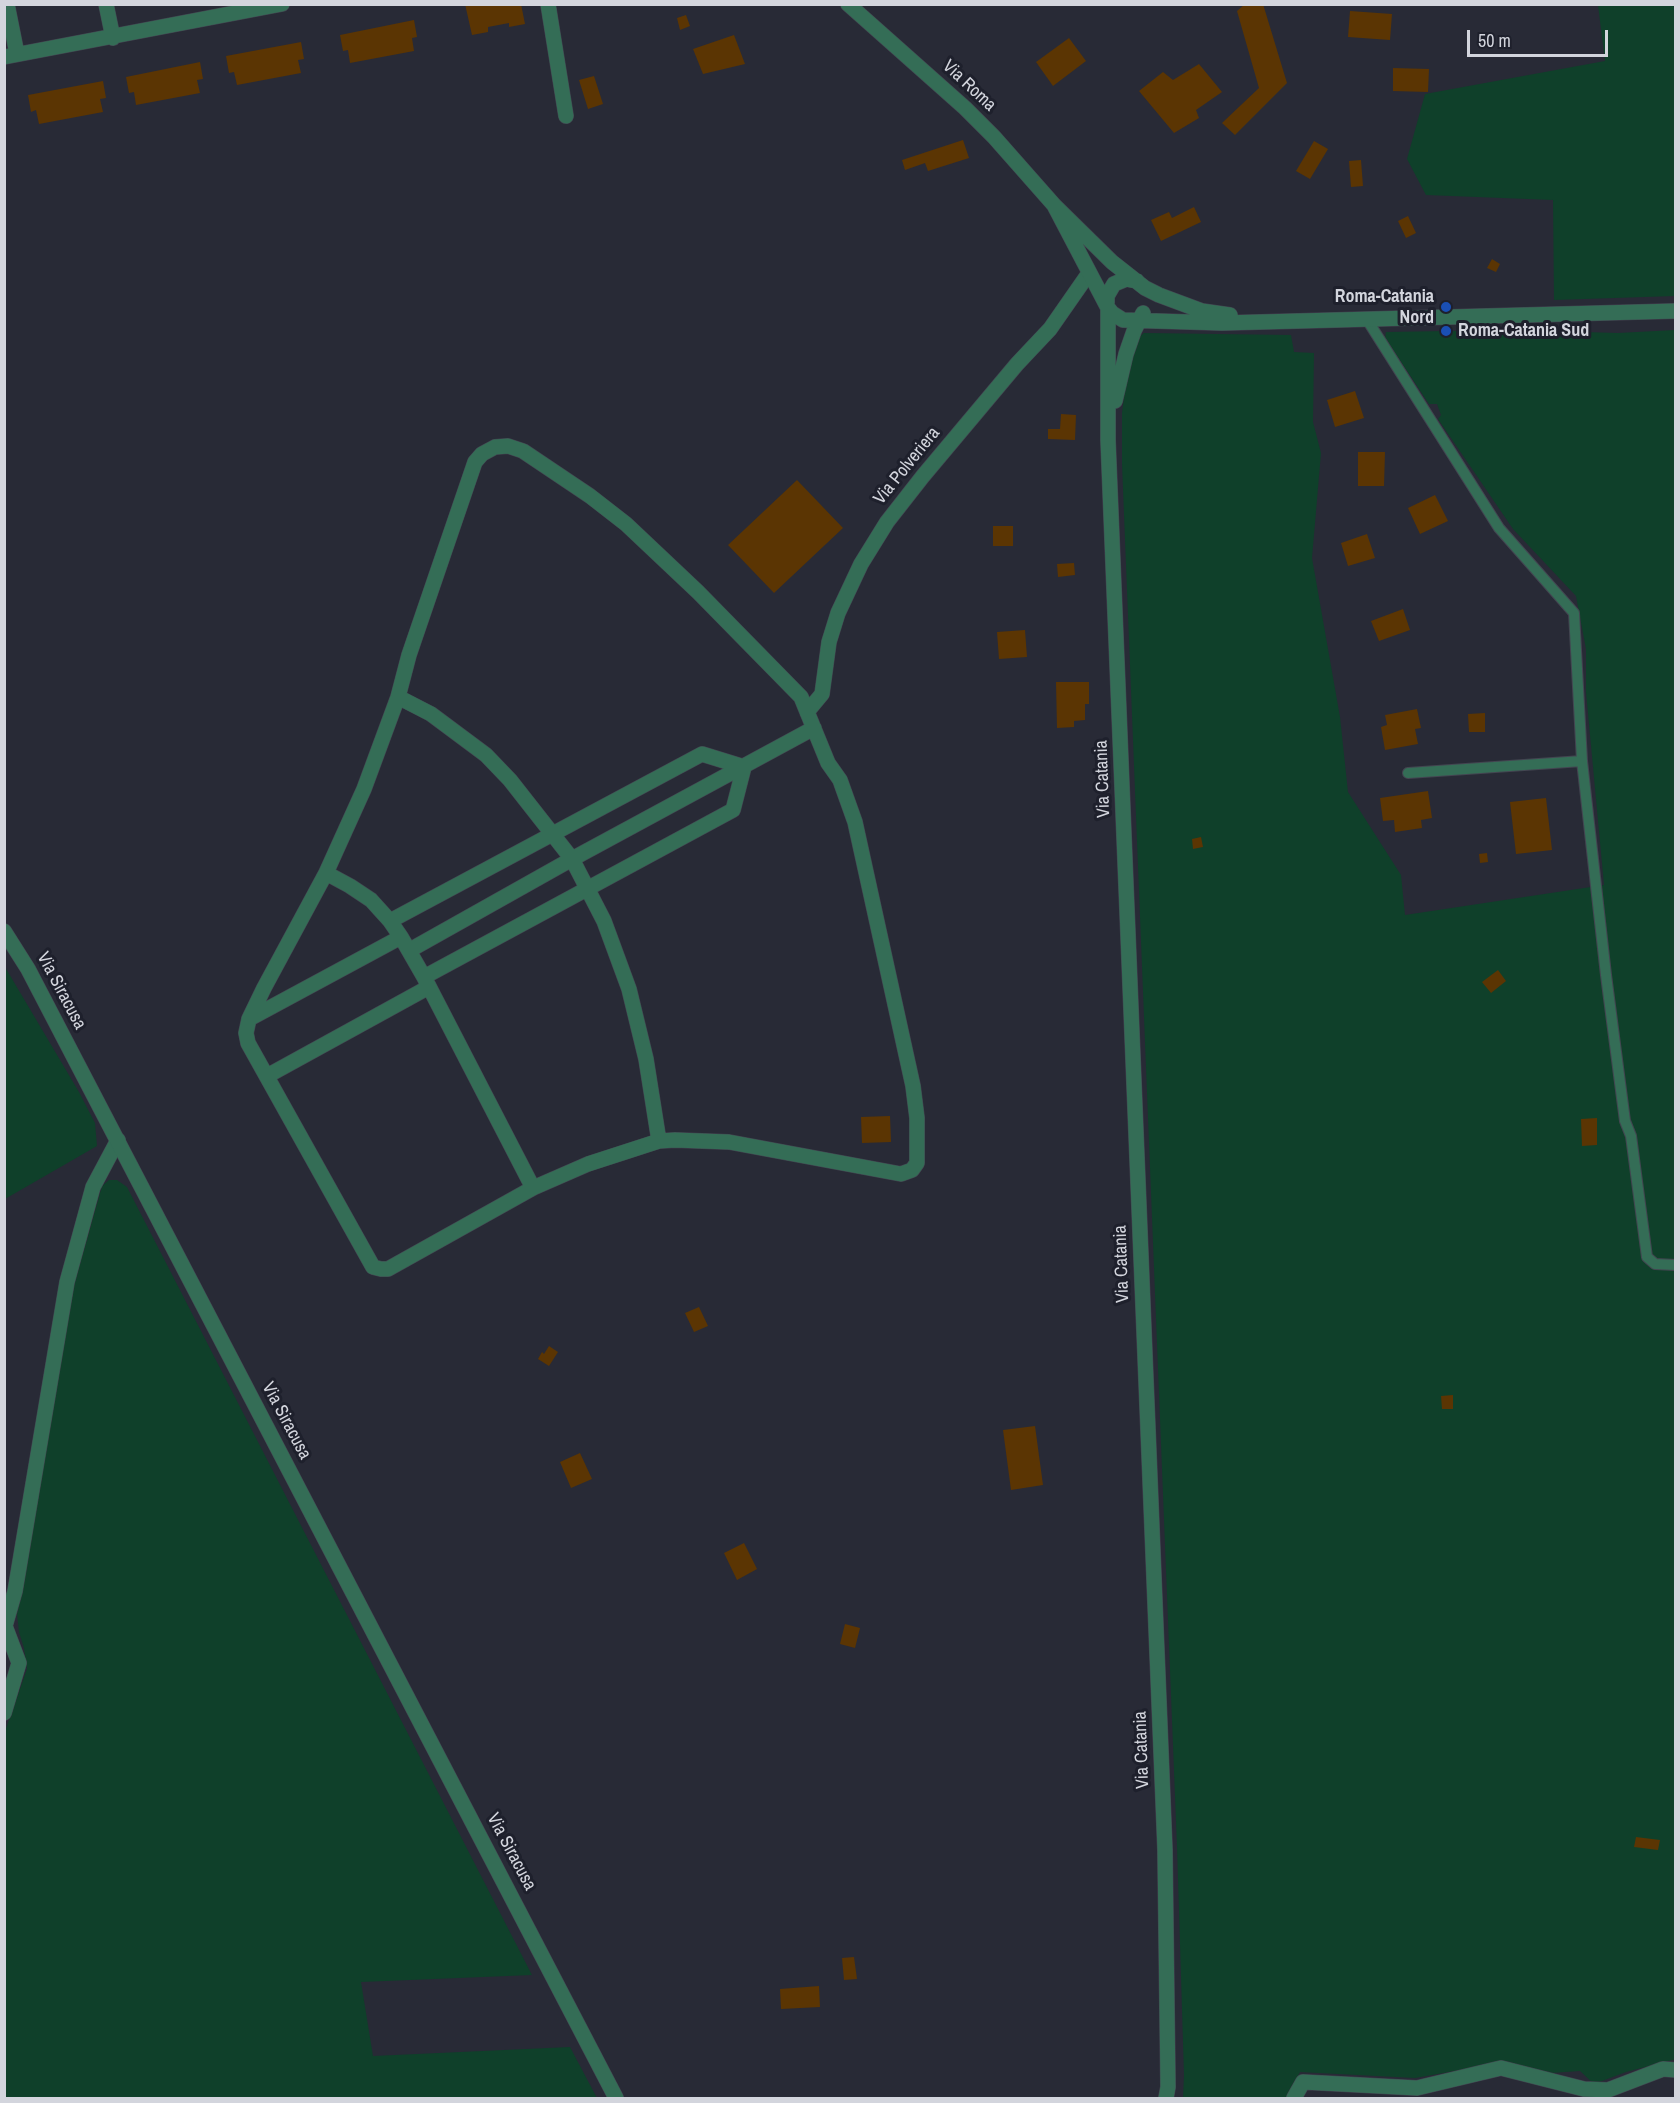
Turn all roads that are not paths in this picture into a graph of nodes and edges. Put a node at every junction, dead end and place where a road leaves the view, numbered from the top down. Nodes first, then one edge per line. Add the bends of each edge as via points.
1 (7, 4) edge
2 (106, 4) edge
3 (282, 4) edge
4 (548, 4) edge
5 (848, 4) edge
6 (113, 38) junction
7 (11, 56) edge
8 (566, 116) dead end
9 (1054, 205) junction
10 (1089, 273) junction
11 (1142, 285) junction
12 (1108, 305) junction
13 (1676, 311) edge
14 (1138, 318) junction
15 (1366, 318) junction
16 (1277, 321) junction
17 (1108, 440) junction
18 (398, 697) junction
19 (807, 712) junction
20 (814, 728) junction
21 (1582, 761) junction
22 (744, 767) junction
23 (1408, 773) dead end
24 (553, 834) junction
25 (572, 859) junction
26 (326, 873) junction
27 (588, 888) junction
28 (390, 921) junction
29 (4, 931) edge
30 (405, 944) junction
31 (426, 982) junction
32 (249, 1019) junction
33 (267, 1076) junction
34 (118, 1140) junction
35 (659, 1141) junction
36 (533, 1188) junction
37 (1676, 1265) edge
38 (4, 1713) edge
39 (1676, 2070) edge
40 (1167, 2093) edge
41 (616, 2098) edge
42 (1294, 2098) edge

1 - 7 street
2 - 6 street
3 - 6 street
4 - 8 street
5 - 9 street, Via Roma via 965,108
6 - 7 street
9 - 10 street
9 - 11 street via 1112,262
10 - 12 street
10 - 19 street, Via Polveriera via 1050,329 887,522 838,613 829,642 822,694
11 - 12 street via 1120,280 1110,289
11 - 14 street via 1149,300
11 - 16 street via 1202,311
12 - 14 street via 1117,317
12 - 17 street
13 - 15 street
14 - 16 street via 1222,323
14 - 17 street via 1118,384
15 - 16 street
15 - 21 lane via 1499,528 1574,613
17 - 40 street, Via Catania via 1165,1850
18 - 19 street via 475,462 495,447 508,446 523,451 626,524 801,697
18 - 24 street via 431,714 486,755
18 - 26 street via 364,789
19 - 20 street
20 - 22 street
20 - 35 street via 828,763 840,780 855,822 913,1086 917,1163 901,1174 729,1142
21 - 23 lane
21 - 37 lane via 1625,1120 1631,1136 1647,1257 1655,1264
22 - 24 street via 702,754
22 - 25 street
22 - 27 street via 733,810
24 - 25 street
24 - 28 street
25 - 27 street
25 - 30 street
26 - 28 street via 371,900
26 - 32 street
27 - 31 street
27 - 35 street via 629,988 646,1059
28 - 30 street
29 - 34 street, Via Siracusa
30 - 31 street
30 - 32 street
31 - 33 street
31 - 36 street
32 - 33 street via 248,1043
33 - 36 street via 373,1267 388,1269
34 - 38 street via 93,1187 67,1282 15,1591 5,1626 19,1664
34 - 41 street, Via Siracusa
35 - 36 street via 588,1164
39 - 42 street via 1663,2069 1608,2090 1584,2089 1501,2068 1417,2088 1303,2082

